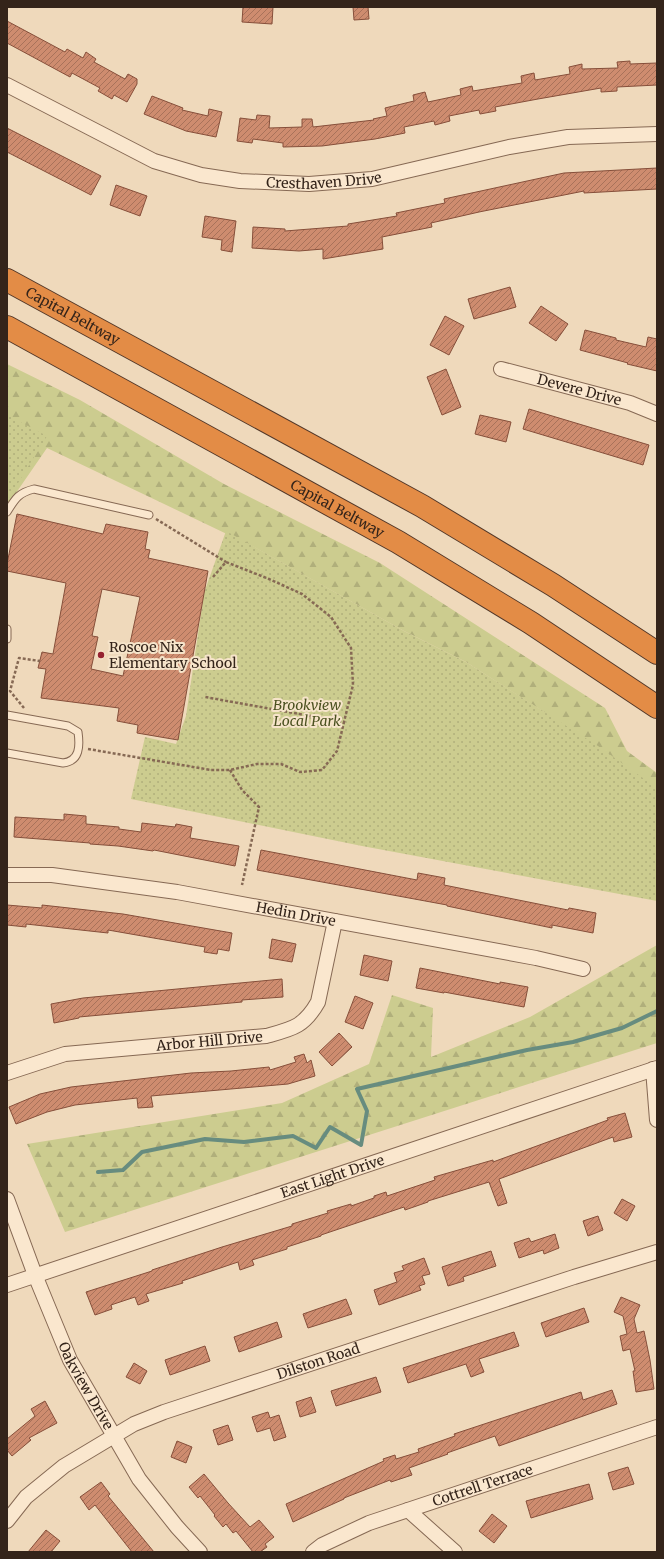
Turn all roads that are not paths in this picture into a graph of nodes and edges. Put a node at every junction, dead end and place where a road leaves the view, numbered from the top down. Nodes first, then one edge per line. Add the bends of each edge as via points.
1 (7, 85) edge
2 (657, 134) edge
3 (7, 280) edge
4 (7, 328) edge
5 (501, 369) dead end
6 (657, 414) edge
7 (7, 512) edge
8 (149, 515) road end
9 (7, 630) edge
10 (7, 639) edge
11 (657, 653) edge
12 (657, 707) edge
13 (7, 715) edge
14 (7, 753) edge
15 (7, 875) edge
16 (335, 921) junction
17 (583, 969) dead end
18 (655, 1068) edge
19 (7, 1073) edge
20 (657, 1120) edge
21 (7, 1199) edge
22 (657, 1252) edge
23 (35, 1275) junction
24 (7, 1284) edge
25 (657, 1428) edge
26 (113, 1436) junction
27 (408, 1510) junction
28 (7, 1521) edge
29 (200, 1552) edge
30 (313, 1552) edge
31 (455, 1552) edge

1 - 2 street, Cresthaven Drive via 154,161 200,175 240,182 309,184 372,179 509,147 568,137
3 - 11 highway, Capital Beltway via 422,506 553,585
4 - 12 highway, Capital Beltway via 398,542 531,623
5 - 6 street, Devere Drive via 630,403
7 - 8 lane via 15,498 24,491 34,489
9 - 10 lane
13 - 14 lane via 68,726 78,732 79,740 76,757 71,762 63,763
15 - 16 street, Hedin Drive via 52,875 154,889
16 - 17 street, Hedin Drive
16 - 19 street, Arbor Hill Drive via 318,1002 312,1013 293,1029 266,1036 66,1054
18 - 20 street
18 - 23 street, East Light Drive
21 - 23 street, Oakview Drive
22 - 26 street, Dilston Road via 164,1412
23 - 24 street, East Light Drive
23 - 26 street, Oakview Drive via 70,1360
25 - 27 street, Cottrell Terrace
26 - 28 street, Dilston Road via 64,1466 26,1497
26 - 29 street, Oakview Drive via 139,1479
27 - 30 street, Cottrell Terrace via 369,1523 322,1545
27 - 31 street

